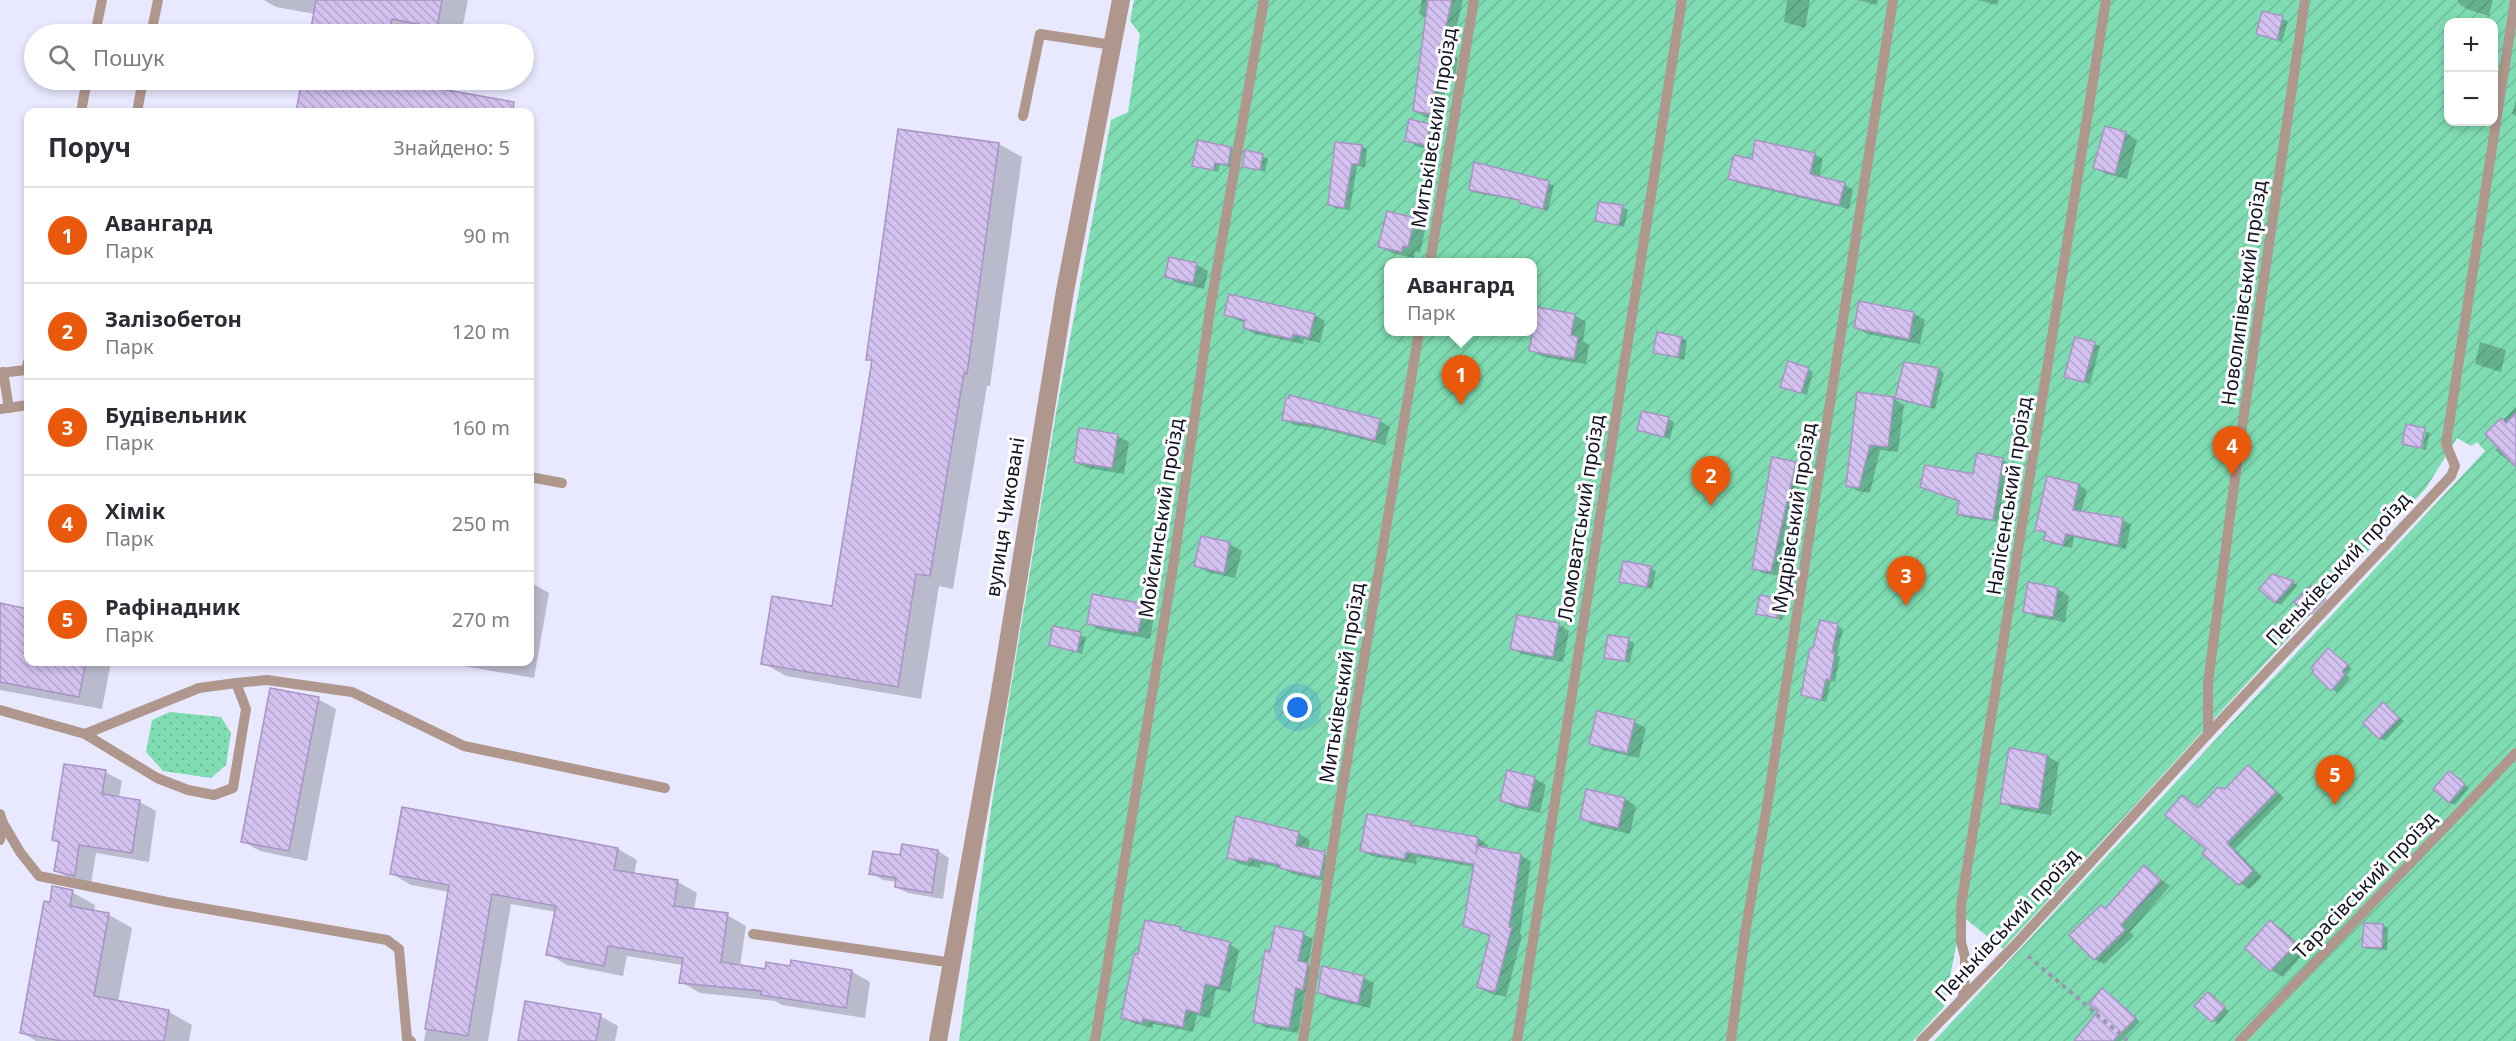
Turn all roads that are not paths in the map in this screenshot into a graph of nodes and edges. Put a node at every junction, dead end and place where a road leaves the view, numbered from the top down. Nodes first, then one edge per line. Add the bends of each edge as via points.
1 (102, 0) edge
2 (158, 0) edge
3 (1121, 0) edge
4 (1264, 0) edge
5 (1474, 0) edge
6 (1682, 0) edge
7 (1893, 0) edge
8 (2106, 0) edge
9 (2305, 0) edge
10 (2515, 0) edge
11 (97, 24) edge
12 (154, 24) edge
13 (1113, 45) junction
14 (85, 90) edge
15 (141, 90) edge
16 (82, 108) edge
17 (138, 108) edge
18 (1023, 116) dead end
19 (1431, 258) edge
20 (1418, 336) edge
21 (24, 370) edge
22 (1, 373) edge
23 (24, 406) edge
24 (4, 409) edge
25 (534, 478) edge
26 (562, 483) dead end
27 (236, 682) junction
28 (0, 710) edge
29 (85, 734) junction
30 (2208, 734) junction
31 (2516, 753) edge
32 (665, 788) dead end
33 (1, 818) edge
34 (0, 840) edge
35 (753, 934) dead end
36 (952, 963) junction
37 (1963, 997) junction
38 (411, 1041) edge
39 (938, 1041) edge
40 (1095, 1041) edge
41 (1303, 1041) edge
42 (1516, 1041) edge
43 (1731, 1041) edge
44 (1921, 1041) edge
45 (2240, 1041) edge

1 - 11 lane
2 - 12 lane
3 - 13 street, вулиця Чиковані
4 - 40 lane, Мойсинський проїзд via 1211,303 1173,567
5 - 19 lane, Митьківський проїзд
6 - 42 lane, Ломоватський проїзд
7 - 43 lane, Мудрівський проїзд via 1744,933
8 - 37 lane, Налісенський проїзд via 1961,906
9 - 30 lane, Новолипівський проїзд via 2208,683
10 - 30 lane, Пеньківський проїзд via 2446,444 2455,466 2451,476
13 - 18 lane via 1040,34
13 - 36 street, вулиця Чиковані via 1065,291
14 - 16 lane
15 - 17 lane
20 - 41 lane, Митьківський проїзд
21 - 22 lane
22 - 24 lane
23 - 24 lane
25 - 26 lane
27 - 29 lane via 199,688
27 - 29 lane via 246,709 233,788 214,795 157,778
27 - 32 lane via 267,680 352,692 464,746
28 - 29 lane
30 - 37 lane, Пеньківський проїзд
31 - 45 lane, Тарасівський проїзд
33 - 34 lane
33 - 38 lane via 39,876 387,940 399,949 407,1039
35 - 36 lane
36 - 39 street, вулиця Чиковані
37 - 44 lane, Пеньківський проїзд

